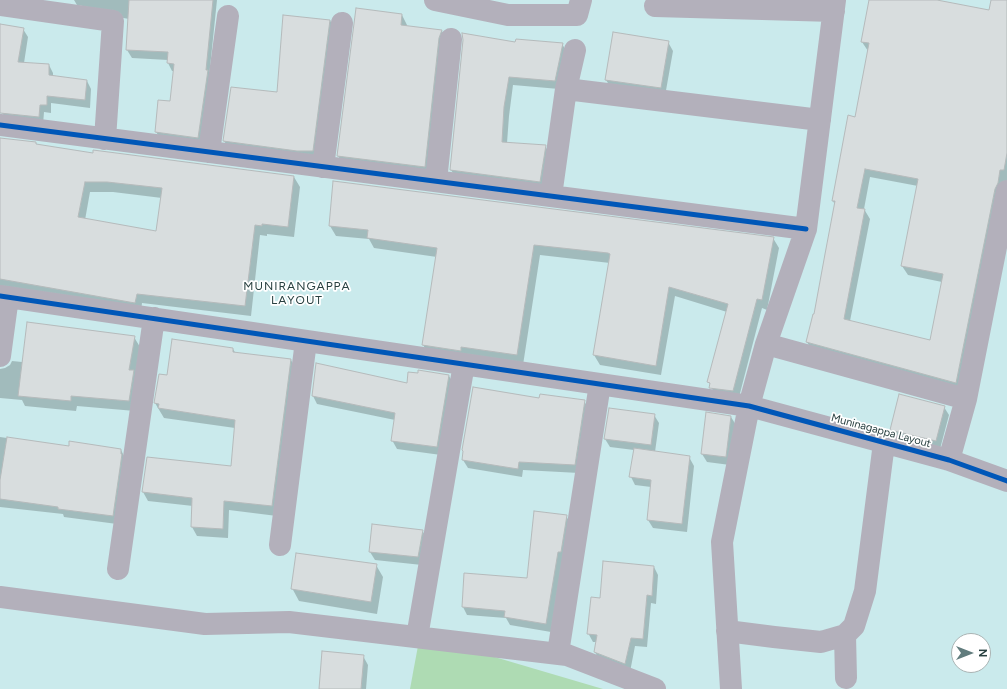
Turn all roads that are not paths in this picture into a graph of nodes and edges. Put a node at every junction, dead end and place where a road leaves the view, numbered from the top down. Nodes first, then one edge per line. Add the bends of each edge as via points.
1 (436, 0) edge
2 (581, 0) edge
3 (0, 5) edge
4 (655, 6) dead end
5 (834, 6) edge
6 (228, 16) dead end
7 (342, 23) dead end
8 (451, 38) dead end
9 (575, 50) dead end
10 (566, 90) junction
11 (820, 120) junction
12 (0, 125) edge
13 (105, 139) junction
14 (209, 152) junction
15 (323, 167) junction
16 (436, 181) junction
17 (1007, 191) edge
18 (551, 196) junction
19 (806, 229) junction
20 (4, 296) edge
21 (154, 318) junction
22 (306, 341) junction
23 (766, 344) junction
24 (0, 356) edge
25 (464, 364) junction
26 (600, 384) junction
27 (966, 399) junction
28 (749, 406) junction
29 (884, 443) junction
30 (949, 460) junction
31 (1007, 481) edge
32 (280, 544) dead end
33 (118, 569) dead end
34 (0, 597) edge
35 (727, 631) junction
36 (845, 635) junction
37 (417, 637) junction
38 (558, 653) junction
39 (846, 678) dead end
40 (655, 689) edge
41 (731, 689) edge

1 - 2 street via 508,16 577,16
3 - 13 street via 113,21
4 - 5 street
5 - 11 street
6 - 14 street
7 - 15 street
8 - 16 street
9 - 10 street
10 - 11 street
10 - 18 street
11 - 19 street
12 - 13 street
13 - 14 street
14 - 15 street
15 - 16 street
16 - 18 street
17 - 27 street
18 - 19 street
19 - 23 street
20 - 21 street, Muninagappa Layout
20 - 24 street
21 - 22 street, Muninagappa Layout
21 - 33 street
22 - 25 street, Muninagappa Layout
22 - 32 street
23 - 27 street
23 - 28 street
25 - 26 street, Muninagappa Layout
25 - 37 street
26 - 28 street, Muninagappa Layout
26 - 38 street
27 - 30 street
28 - 29 street, Muninagappa Layout
28 - 35 street via 722,542
29 - 30 street, Muninagappa Layout
29 - 36 street via 865,591 854,626
30 - 31 street, Muninagappa Layout
34 - 37 street via 205,624 289,622
35 - 36 street via 821,642
35 - 41 street
36 - 39 street
37 - 38 street
38 - 40 street via 567,654

